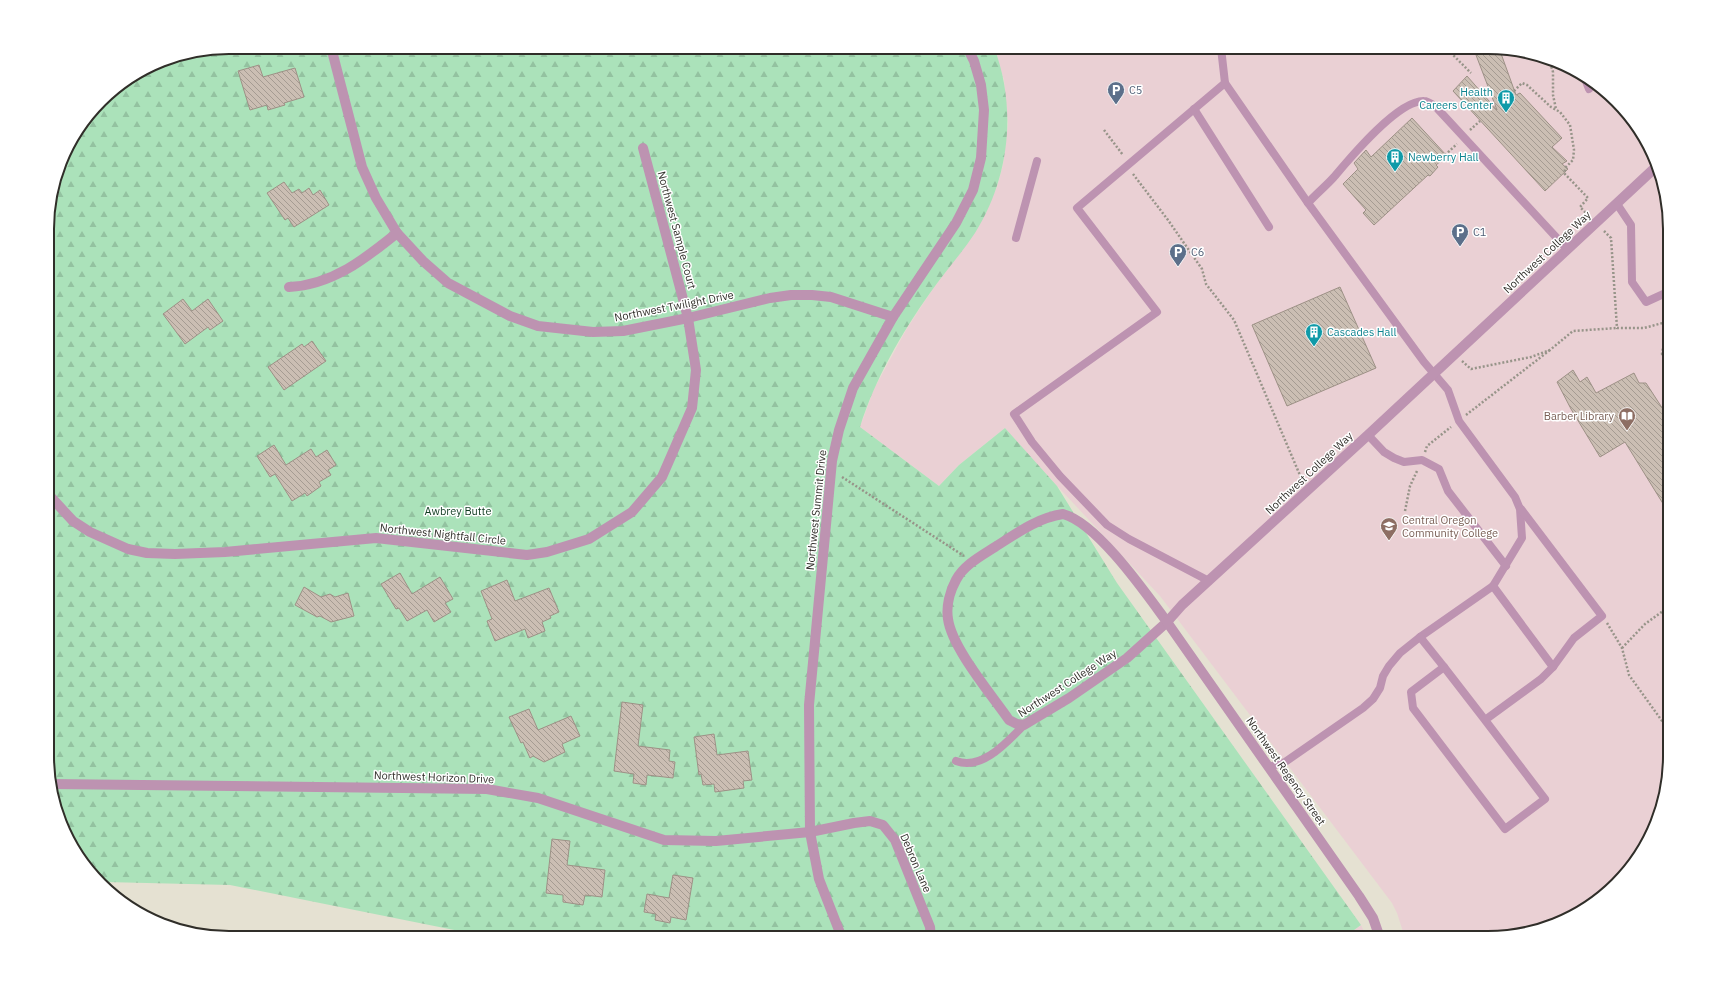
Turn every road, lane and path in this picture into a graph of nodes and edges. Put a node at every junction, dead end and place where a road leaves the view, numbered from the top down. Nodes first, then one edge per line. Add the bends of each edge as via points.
1 (333, 54) edge
2 (970, 54) edge
3 (1222, 54) edge
4 (1452, 54) edge
5 (1551, 66) edge
6 (1471, 73) dead end
7 (1224, 83) junction
8 (1588, 86) edge
9 (1589, 89) dead end
10 (1514, 91) dead end
11 (1194, 109) junction
12 (1556, 109) junction
13 (1104, 130) dead end
14 (643, 148) dead end
15 (1038, 161) dead end
16 (1128, 165) junction
17 (1653, 170) edge
18 (1308, 203) junction
19 (1617, 204) junction
20 (1596, 222) junction
21 (1269, 227) dead end
22 (397, 233) junction
23 (1016, 238) dead end
24 (1567, 249) junction
25 (289, 287) dead end
26 (1663, 294) edge
27 (893, 316) junction
28 (688, 318) junction
29 (1663, 324) edge
30 (1617, 328) junction
31 (1550, 350) junction
32 (1455, 354) junction
33 (1434, 374) junction
34 (1459, 420) junction
35 (1368, 435) junction
36 (831, 470) junction
37 (1309, 489) junction
38 (54, 501) edge
39 (1520, 508) junction
40 (973, 562) junction
41 (1506, 566) junction
42 (1209, 581) junction
43 (1493, 586) junction
44 (1663, 611) edge
45 (1602, 616) junction
46 (1167, 622) junction
47 (1420, 637) junction
48 (1622, 648) junction
49 (1444, 667) junction
50 (1553, 667) junction
51 (1484, 720) junction
52 (1663, 722) edge
53 (1024, 725) junction
54 (956, 761) dead end
55 (1269, 767) junction
56 (57, 784) edge
57 (810, 832) junction
58 (839, 931) edge
59 (930, 931) edge
60 (1378, 931) edge

1 - 22 street, Northwest Twilight Drive via 362,167 376,198
2 - 27 street, Northwest Summit Drive via 981,85 984,110 981,158 973,190 956,223
3 - 7 lane
4 - 6 path
5 - 12 path
7 - 11 lane
7 - 18 lane
8 - 9 lane
10 - 12 path via 1522,83 1527,84
11 - 16 lane
11 - 21 lane
12 - 20 path via 1570,125 1573,137 1573,160 1564,173 1588,198 1580,207
13 - 16 path
14 - 28 street, Northwest Sample Court
15 - 23 lane
16 - 37 path via 1202,269 1206,284 1234,320 1300,478
16 - 42 lane via 1077,208 1157,312 1014,414 1032,442 1060,476 1106,525
17 - 19 street, Northwest College Way
18 - 24 lane via 1346,161 1394,115 1412,104 1424,101 1435,106
18 - 33 lane
19 - 20 street, Northwest College Way
19 - 26 lane via 1630,225 1632,282 1646,302
20 - 24 street, Northwest College Way
20 - 30 path via 1611,238
22 - 25 street via 353,267 319,282
22 - 28 street, Northwest Twilight Drive via 448,283 510,316 538,326 593,332 616,331
24 - 32 street, Northwest College Way
27 - 28 street, Northwest Twilight Drive via 831,297 805,295 770,298
27 - 36 street, Northwest Summit Drive via 853,388 839,430
28 - 38 street, Northwest Nightfall Circle via 696,370 692,408 662,477 632,512 589,539 566,547 527,555 376,538 225,552 147,553 128,550 90,532 73,521
29 - 30 path via 1644,328
30 - 31 path via 1573,331
31 - 32 path via 1471,369
31 - 34 path
32 - 33 street, Northwest College Way
33 - 34 lane via 1448,390
33 - 35 street, Northwest College Way
34 - 39 lane via 1515,496
35 - 37 street, Northwest College Way
35 - 41 lane via 1384,452 1394,458 1404,462 1422,460 1439,469 1448,491
36 - 40 path
36 - 57 street, Northwest Summit Drive via 809,705
37 - 42 street, Northwest College Way
39 - 41 lane via 1522,538
39 - 45 lane
40 - 46 street, Northwest Regency Street via 1035,522 1050,516 1073,516 1109,548
40 - 53 street, Northwest Regency Street via 956,580 948,599 948,619 959,649 1009,720
41 - 43 lane
42 - 46 street, Northwest College Way
43 - 47 lane
43 - 50 lane
44 - 48 path via 1645,624
45 - 48 path
45 - 50 lane via 1574,638
46 - 53 street, Northwest College Way via 1127,658
46 - 55 street, Northwest Regency Street
47 - 49 lane
47 - 55 lane via 1394,659 1383,676 1380,688 1363,708 1285,762
48 - 52 path via 1629,675
49 - 51 lane
49 - 51 lane via 1412,692 1413,708 1505,829 1545,799
50 - 51 lane
53 - 54 lane, Northwest College Way via 1003,746 981,760 970,764
55 - 60 street, Northwest Regency Street via 1359,896 1373,918
56 - 57 street, Northwest Horizon Drive via 487,789 538,798 664,840 716,841
57 - 58 street, Northwest Summit Drive via 819,879
57 - 59 street, Debron Lane via 870,821 883,825 896,840

